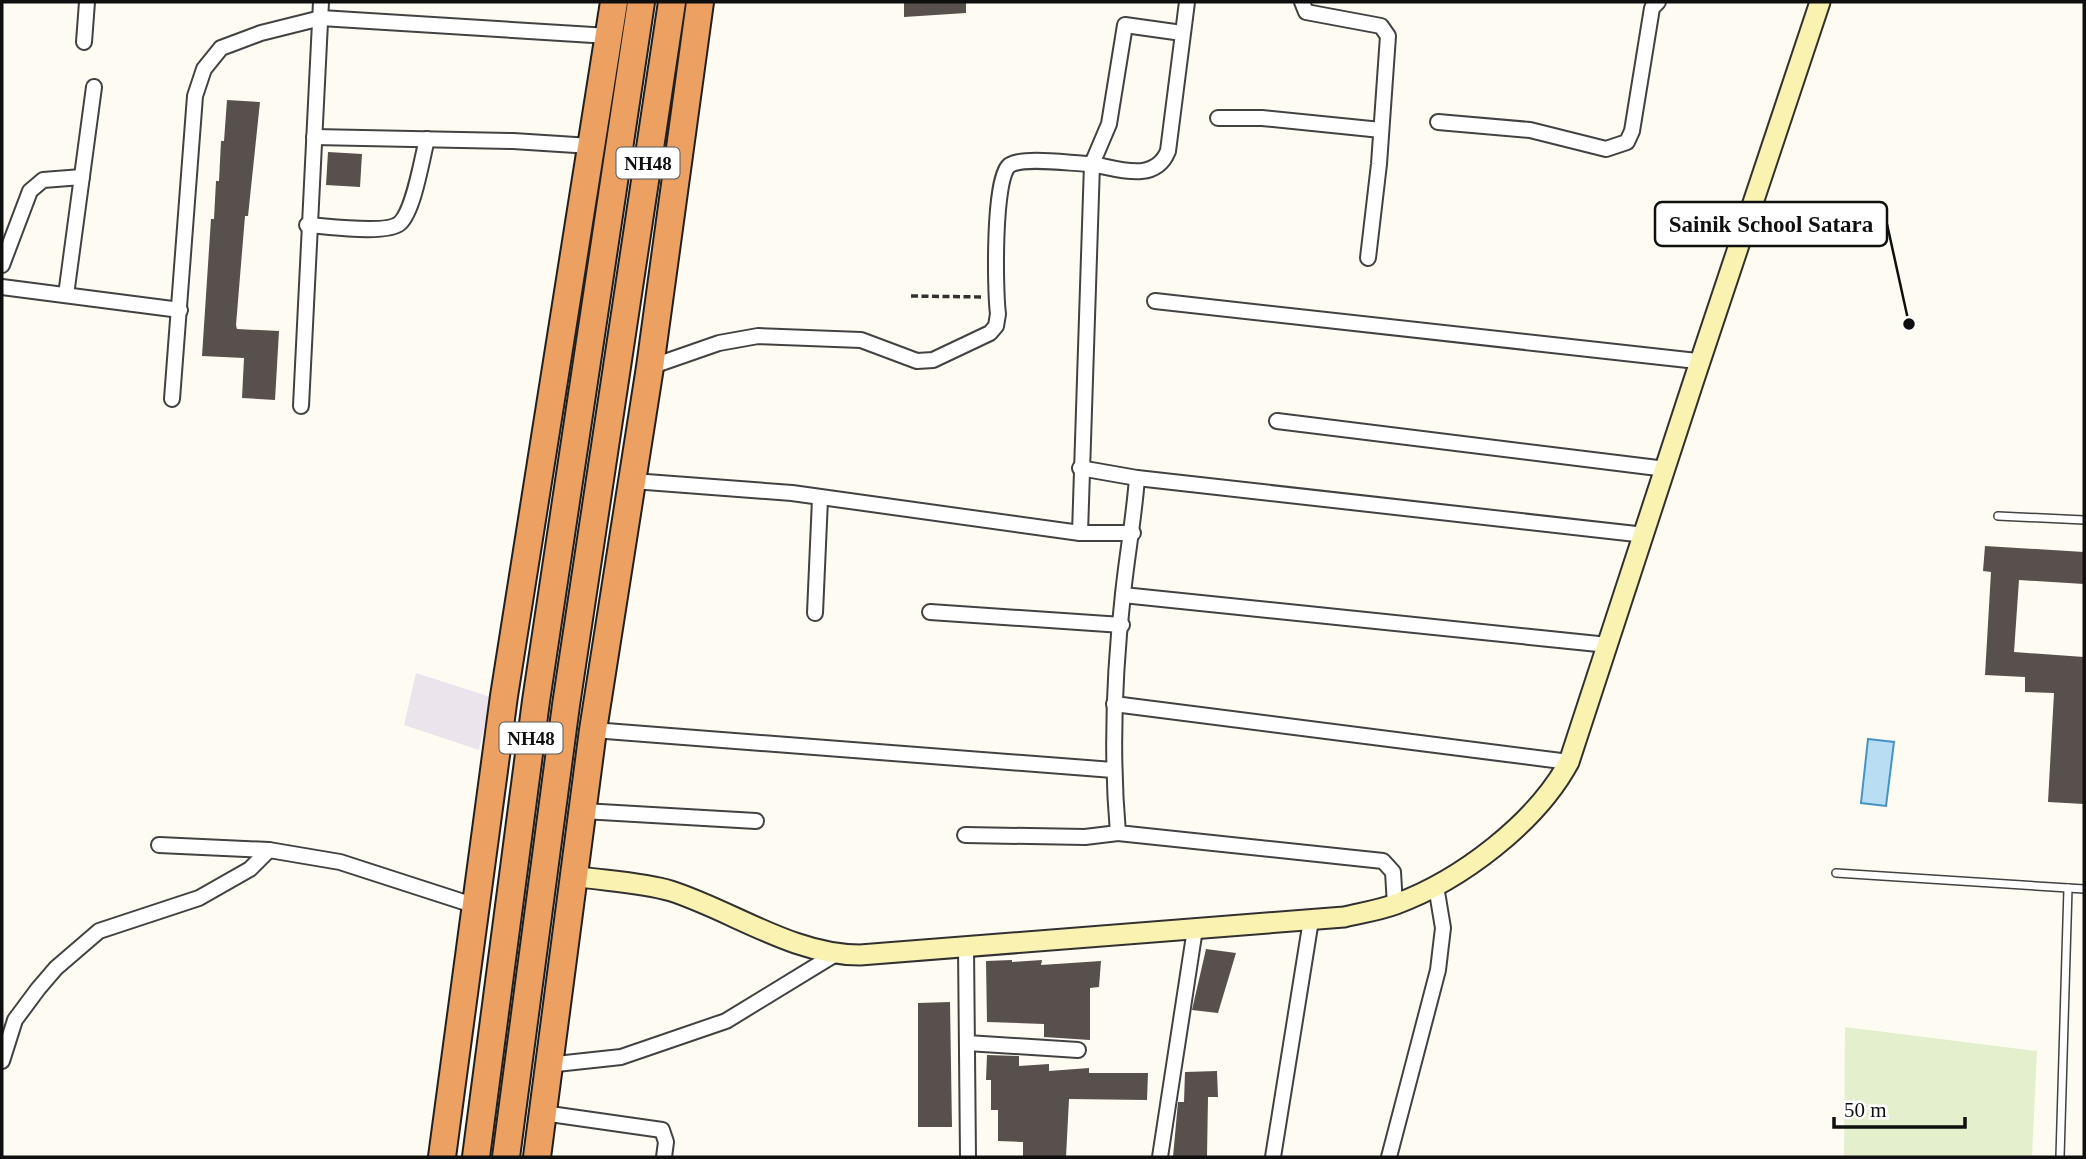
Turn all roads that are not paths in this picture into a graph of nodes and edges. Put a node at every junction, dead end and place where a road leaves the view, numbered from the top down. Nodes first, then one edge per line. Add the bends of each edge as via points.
1 (87, 2) edge
2 (321, 2) edge
3 (614, 2) edge
4 (641, 2) edge
5 (672, 2) edge
6 (700, 2) edge
7 (1187, 2) edge
8 (1302, 2) edge
9 (1658, 2) edge
10 (1820, 2) edge
11 (321, 18) junction
12 (1182, 33) junction
13 (608, 36) junction
14 (84, 42) dead end
15 (94, 87) dead end
16 (1218, 118) dead end
17 (1438, 122) dead end
18 (1381, 130) junction
19 (314, 137) junction
20 (427, 139) junction
21 (591, 146) junction
22 (1092, 164) junction
23 (82, 177) junction
24 (307, 225) junction
25 (1368, 258) dead end
26 (2, 265) edge
27 (2, 287) edge
28 (66, 295) junction
29 (1155, 301) dead end
30 (180, 310) junction
31 (1698, 361) junction
32 (650, 367) junction
33 (172, 400) dead end
34 (301, 406) dead end
35 (1277, 421) dead end
36 (1080, 468) junction
37 (1666, 469) junction
38 (1137, 478) junction
39 (633, 481) junction
40 (820, 499) junction
41 (1998, 516) dead end
42 (2084, 520) edge
43 (1080, 533) junction
44 (1133, 533) junction
45 (1645, 536) junction
46 (1123, 594) junction
47 (930, 612) dead end
48 (815, 613) dead end
49 (1122, 625) junction
50 (1608, 645) junction
51 (1114, 704) junction
52 (593, 730) junction
53 (1569, 762) junction
54 (1113, 771) junction
55 (583, 811) junction
56 (757, 821) dead end
57 (1118, 834) junction
58 (965, 835) dead end
59 (159, 845) dead end
60 (269, 850) junction
61 (1836, 873) dead end
62 (574, 876) junction
63 (1436, 886) junction
64 (2068, 888) junction
65 (2084, 889) edge
66 (1395, 905) junction
67 (476, 906) junction
68 (1311, 920) junction
69 (1195, 929) junction
70 (966, 947) junction
71 (834, 955) junction
72 (967, 1042) junction
73 (1078, 1050) dead end
74 (2, 1061) edge
75 (547, 1065) junction
76 (543, 1113) junction
77 (442, 1157) edge
78 (476, 1157) edge
79 (506, 1157) edge
80 (537, 1157) edge
81 (664, 1157) edge
82 (968, 1157) edge
83 (1160, 1157) edge
84 (1273, 1157) edge
85 (1389, 1157) edge
86 (2060, 1157) edge

1 - 14 street
2 - 11 street
3 - 13 highway
4 - 78 highway, NH48 via 536,701
5 - 79 highway, NH48 via 566,705
6 - 32 highway
7 - 12 street
8 - 18 street via 1306,12 1387,30
9 - 17 street via 1652,8 1627,142 1606,149 1530,130
10 - 31 street
11 - 13 street
11 - 19 street
11 - 30 street via 221,48 204,69 195,96
12 - 22 street via 1125,25 1109,124
12 - 22 street via 1164,162 1143,172
13 - 21 highway
15 - 23 street
16 - 18 street
18 - 25 street
19 - 20 street
19 - 24 street
20 - 21 street
20 - 24 street via 408,212 400,224 384,229
21 - 67 highway via 504,696
22 - 32 street via 1022,162 1003,172 996,326 933,360 917,361 861,340 758,336 719,343
22 - 36 street
23 - 26 street via 43,180 30,191
23 - 28 street
24 - 34 street
27 - 28 street
28 - 30 street
29 - 31 street
30 - 33 street
31 - 37 street
32 - 39 highway
35 - 37 street
36 - 38 street
36 - 43 street
37 - 45 street
38 - 44 street
38 - 45 street
39 - 40 street
39 - 52 highway
40 - 43 street
40 - 48 street
41 - 42 lane
43 - 44 street
44 - 46 street
45 - 50 street
46 - 49 street
46 - 50 street
47 - 49 street
49 - 51 street
50 - 53 street
51 - 53 street
51 - 54 street
52 - 54 street
52 - 55 highway
53 - 63 street via 1552,791 1479,860
54 - 57 street
55 - 56 street
55 - 62 highway
57 - 58 street
57 - 66 street via 1383,861 1393,872
59 - 60 street
60 - 67 street via 340,862
60 - 74 street via 250,869 199,898 99,932 30,999 15,1020
61 - 64 lane
62 - 71 street via 669,890
62 - 75 highway
63 - 66 street
63 - 85 street via 1443,928 1438,970
64 - 65 lane
64 - 86 lane
66 - 68 street
67 - 77 highway
68 - 69 street
68 - 84 street
69 - 70 street
69 - 83 street
70 - 71 street
70 - 72 street
71 - 75 street via 726,1021 621,1057
72 - 73 street
72 - 82 street
75 - 76 highway
76 - 80 highway
76 - 81 street via 663,1130

